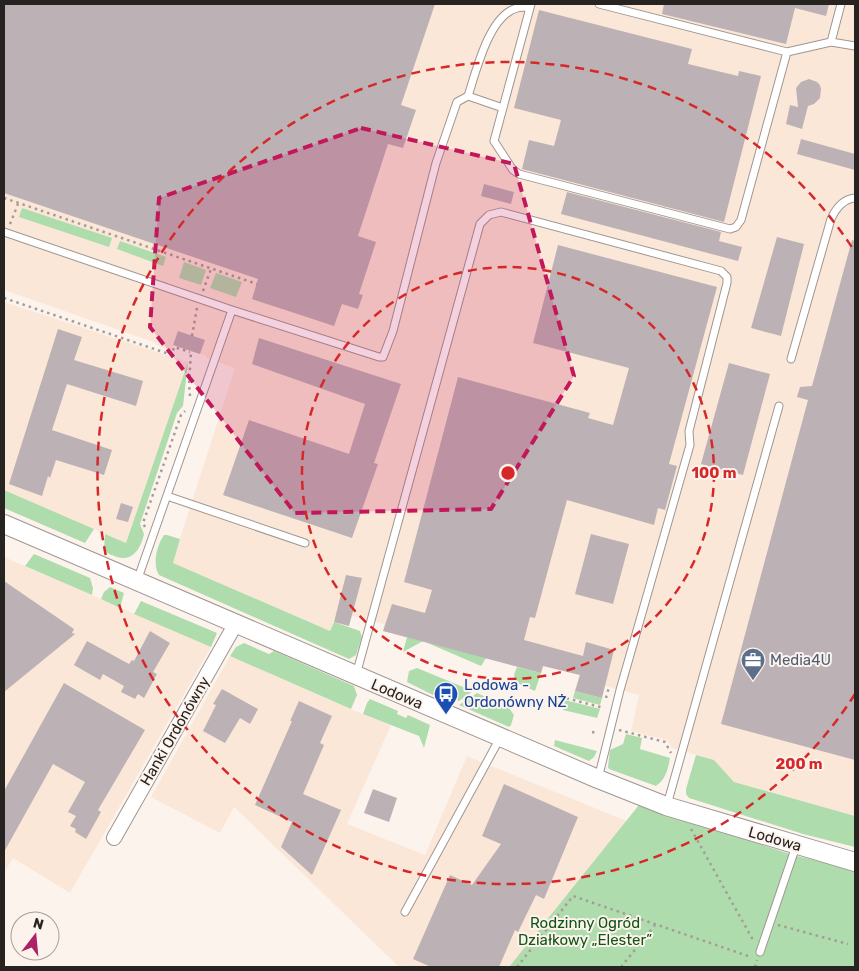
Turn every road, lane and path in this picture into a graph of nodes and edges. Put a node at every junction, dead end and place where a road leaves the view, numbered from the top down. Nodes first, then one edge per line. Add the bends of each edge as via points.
1 (599, 4) edge
2 (841, 4) edge
3 (530, 5) edge
4 (831, 42) junction
5 (855, 46) edge
6 (787, 52) junction
7 (468, 96) junction
8 (503, 108) junction
9 (4, 198) edge
10 (855, 198) edge
11 (18, 203) junction
12 (6, 229) edge
13 (257, 284) dead end
14 (4, 298) edge
15 (232, 310) junction
16 (791, 359) dead end
17 (189, 402) dead end
18 (779, 406) dead end
19 (186, 408) dead end
20 (167, 496) junction
21 (4, 524) edge
22 (147, 532) dead end
23 (305, 543) dead end
24 (137, 582) junction
25 (235, 625) junction
26 (355, 676) junction
27 (554, 696) dead end
28 (604, 708) dead end
29 (611, 728) junction
30 (592, 732) dead end
31 (598, 733) dead end
32 (500, 738) junction
33 (680, 756) junction
34 (598, 780) junction
35 (673, 808) junction
36 (114, 838) dead end
37 (796, 845) junction
38 (855, 862) edge
39 (405, 912) dead end
40 (770, 923) junction
41 (655, 925) junction
42 (848, 944) dead end
43 (759, 955) junction
44 (517, 967) edge
45 (621, 967) edge

1 - 6 lane
2 - 4 lane
3 - 7 lane via 516,8 504,17 488,37
3 - 8 lane
4 - 5 lane
4 - 6 lane
6 - 8 lane via 741,220 730,229 519,174 494,141
7 - 8 lane
7 - 15 lane via 457,102 436,163 393,331 382,357
9 - 11 path
10 - 16 lane via 837,207 831,219
11 - 12 path via 12,222
11 - 13 path
12 - 15 lane
14 - 17 path via 172,355 174,347 190,352
15 - 20 lane
18 - 33 lane
19 - 22 path via 143,522
20 - 23 lane
20 - 24 lane
21 - 24 street, Lodowa
24 - 25 street, Lodowa
25 - 26 street, Lodowa
25 - 36 street, Hanki Ordonówny
26 - 29 lane via 480,224 489,215 501,212 721,271 727,277 689,431 690,445
26 - 32 street, Lodowa
27 - 28 path
29 - 33 path via 665,742 671,753
29 - 34 lane
30 - 31 path
32 - 34 street, Lodowa
32 - 39 lane
33 - 35 lane
34 - 35 street, Lodowa
35 - 37 street, Lodowa
35 - 43 path
37 - 38 street, Lodowa
37 - 40 lane
40 - 42 path
40 - 43 lane
41 - 43 path
41 - 44 path via 573,896
41 - 45 path

